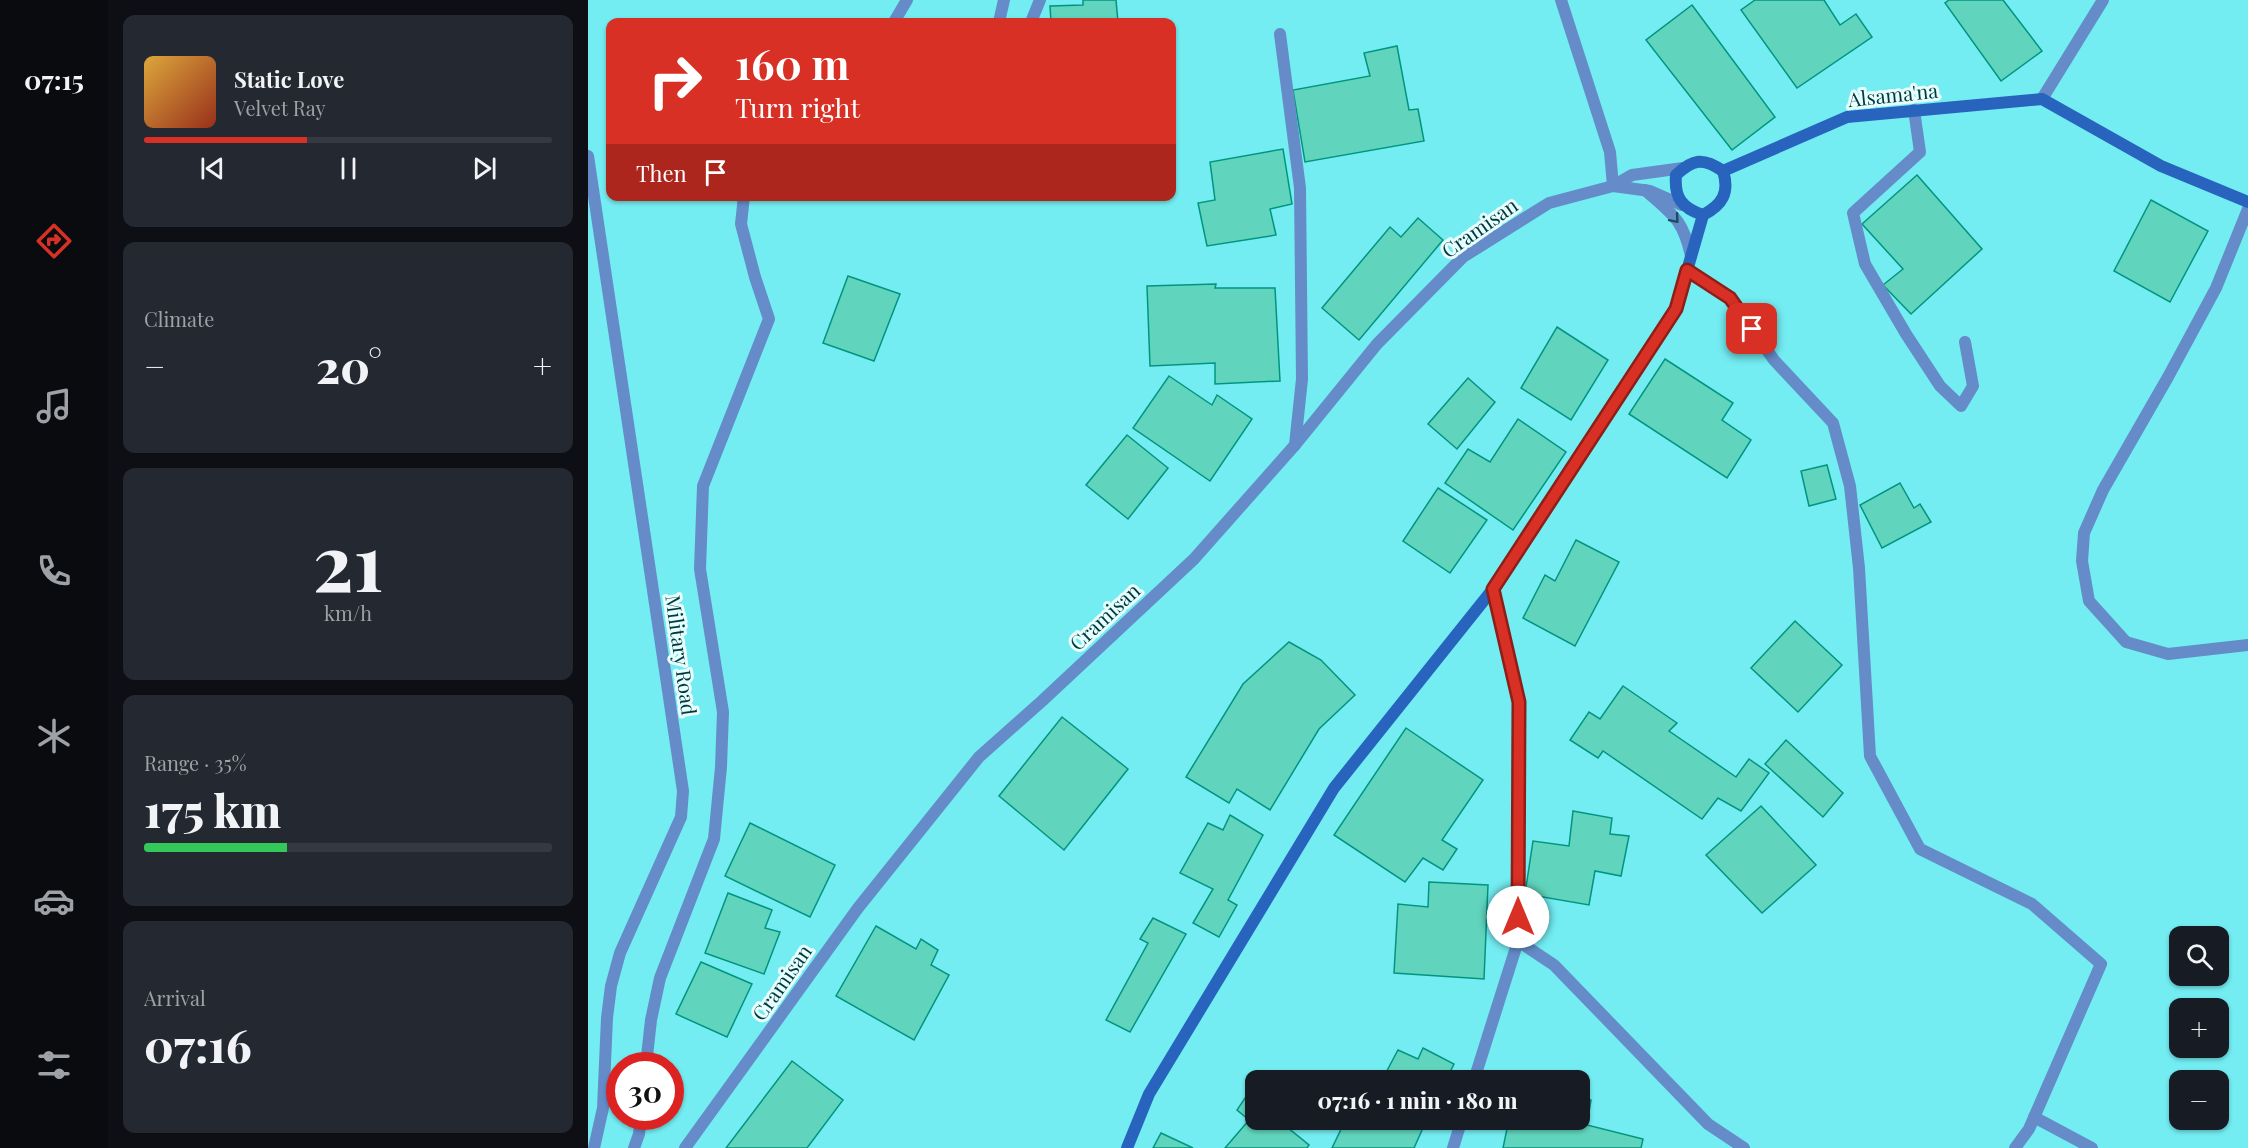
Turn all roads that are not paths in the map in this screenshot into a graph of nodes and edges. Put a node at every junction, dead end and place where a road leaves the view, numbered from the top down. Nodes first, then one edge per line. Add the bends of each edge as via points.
1 (907, 0) edge
2 (1004, 0) edge
3 (1040, 0) edge
4 (1560, 0) edge
5 (2103, 0) edge
6 (896, 18) edge
7 (1000, 18) edge
8 (1033, 18) edge
9 (1280, 34) dead end
10 (2042, 99) junction
11 (1914, 110) junction
12 (588, 156) edge
13 (1683, 168) junction
14 (1723, 171) junction
15 (1613, 186) junction
16 (1645, 190) junction
17 (743, 201) edge
18 (2248, 202) edge
19 (1682, 205) junction
20 (2248, 209) edge
21 (1703, 215) junction
22 (1691, 256) junction
23 (1687, 270) junction
24 (1965, 342) dead end
25 (1295, 445) junction
26 (1493, 589) junction
27 (2248, 645) edge
28 (1518, 941) junction
29 (647, 1052) edge
30 (1477, 1070) edge
31 (2034, 1117) junction
32 (639, 1130) edge
33 (1459, 1130) edge
34 (594, 1148) edge
35 (634, 1148) edge
36 (685, 1148) edge
37 (1127, 1148) edge
38 (1453, 1148) edge
39 (1744, 1148) edge
40 (2015, 1148) edge
41 (2092, 1148) edge

1 - 6 street
2 - 7 street
3 - 8 street
4 - 15 street via 1610,152
5 - 10 street
9 - 25 street via 1300,188 1302,379
10 - 11 street, Alsama'na
10 - 18 street via 2162,166
11 - 14 street, Alsama'na via 1846,117
11 - 24 street via 1920,152 1853,213 1864,264 1940,386 1960,406 1973,386
12 - 34 street, Military Road via 683,791 681,818 620,953 611,986 603,1108
13 - 14 street via 1702,161
13 - 15 street via 1632,175
13 - 19 street via 1676,175 1675,186
14 - 21 street via 1727,188 1724,198
15 - 16 street
15 - 25 street, Cramisan via 1549,203 1462,257 1377,344
16 - 19 street
16 -> 22 street via 1676,218 1686,233
17 - 29 street via 741,225 769,319 704,486 700,569 723,712 714,839 660,978
19 - 21 street
20 - 27 street via 2216,288 2103,490 2084,533 2082,561 2090,601 2126,642 2168,654
21 - 22 street
22 - 23 street
23 - 26 street via 1676,309
23 - 31 street via 1730,298 1774,360 1833,423 1850,486 1870,756 1920,849 2032,904 2101,964
25 - 36 street, Cramisan via 1194,558 979,757 858,908
26 - 28 street via 1519,702
26 - 37 street via 1334,788 1149,1094
28 - 30 street
28 - 39 street via 1554,965 1708,1124
31 - 40 street
31 - 41 street
32 - 35 street
33 - 38 street

